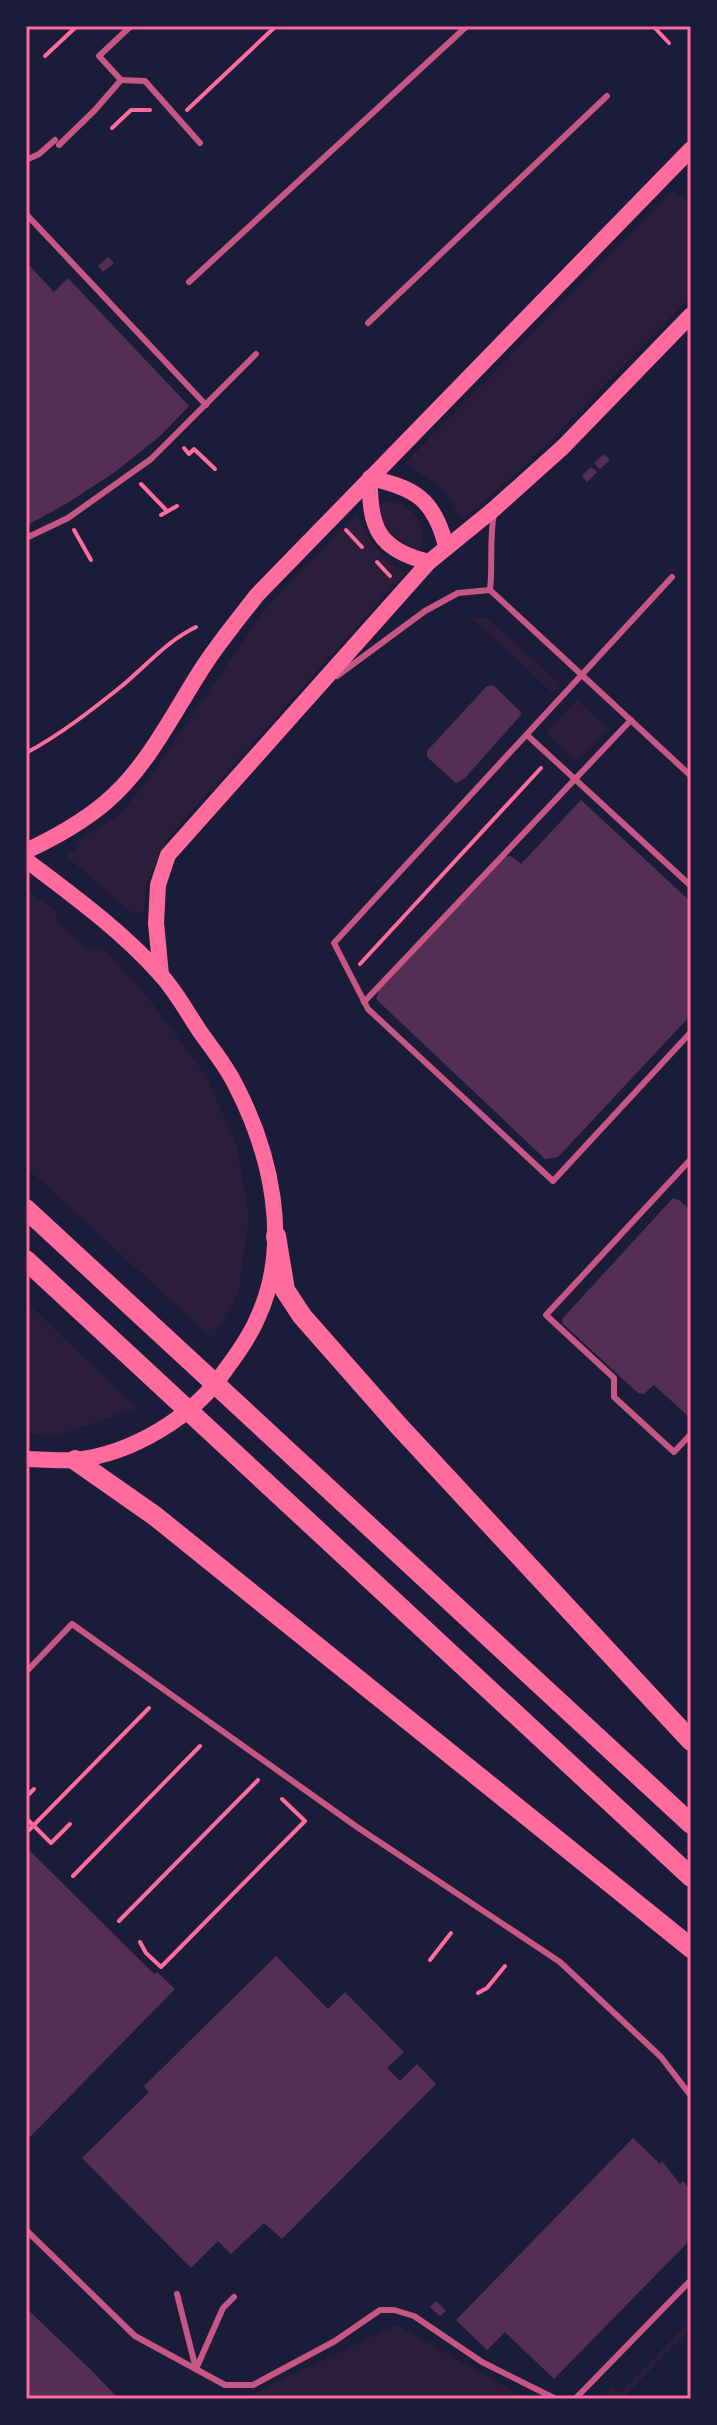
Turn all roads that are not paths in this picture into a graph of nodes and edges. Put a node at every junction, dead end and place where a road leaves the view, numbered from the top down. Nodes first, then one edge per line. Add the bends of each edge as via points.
1 (131, 26) edge
2 (467, 26) edge
3 (121, 80) junction
4 (607, 96) dead end
5 (200, 143) dead end
6 (690, 157) edge
7 (26, 160) edge
8 (26, 214) edge
9 (189, 282) dead end
10 (691, 315) edge
11 (368, 323) dead end
12 (256, 354) dead end
13 (206, 405) junction
14 (370, 478) junction
15 (494, 509) junction
16 (26, 538) edge
17 (446, 546) junction
18 (429, 562) junction
19 (672, 577) dead end
20 (490, 590) junction
21 (582, 675) junction
22 (314, 691) junction
23 (631, 720) junction
24 (527, 735) junction
25 (691, 776) edge
26 (576, 779) junction
27 (26, 851) edge
28 (26, 860) edge
29 (691, 886) edge
30 (161, 975) junction
31 (364, 1002) junction
32 (691, 1032) edge
33 (691, 1159) edge
34 (26, 1209) edge
35 (276, 1236) junction
36 (26, 1260) edge
37 (691, 1434) edge
38 (26, 1459) edge
39 (75, 1460) junction
40 (26, 1672) edge
41 (691, 1741) edge
42 (691, 1824) edge
43 (691, 1877) edge
44 (691, 1948) edge
45 (691, 2096) edge
46 (26, 2230) edge
47 (691, 2280) edge
48 (177, 2294) dead end
49 (234, 2297) dead end
50 (196, 2369) junction
51 (556, 2399) edge
52 (575, 2399) edge

1 - 3 lane via 99,56
2 - 9 lane
3 - 5 lane via 145,81
3 - 7 lane via 95,110
4 - 11 lane
6 - 14 main road
8 - 13 lane
10 - 15 main road via 563,447
12 - 13 lane
13 - 16 lane via 130,474 68,518
14 - 17 main road via 415,492 438,520
14 - 18 main road via 369,508 380,534 405,556
14 - 27 main road via 257,595 125,784 62,833
15 - 17 main road
15 - 20 lane
17 - 18 main road
18 - 22 main road
19 - 21 lane
20 - 21 lane
20 - 22 lane via 458,593 425,611
21 - 23 lane
21 - 24 lane
22 - 30 main road via 168,855 158,885
23 - 25 lane
23 - 26 lane
24 - 26 lane
24 - 31 lane via 334,943
26 - 29 lane
26 - 31 lane
28 - 30 main road
30 - 35 main road via 234,1080 251,1116 273,1195
31 - 32 lane via 553,1181
33 - 37 lane via 546,1315 614,1378 614,1397 674,1452
34 - 42 highway
35 - 39 main road via 259,1317 218,1381 186,1414 157,1431 121,1448
35 - 41 highway via 285,1290 302,1316
36 - 43 highway
38 - 39 main road
39 - 44 highway via 155,1516
40 - 45 lane via 72,1624 357,1827 560,1962 661,2057
46 - 50 lane via 135,2336
47 - 52 lane
48 - 50 lane
49 - 50 lane via 223,2308
50 - 51 lane via 225,2385 253,2385 380,2310 394,2310 414,2316 482,2362

